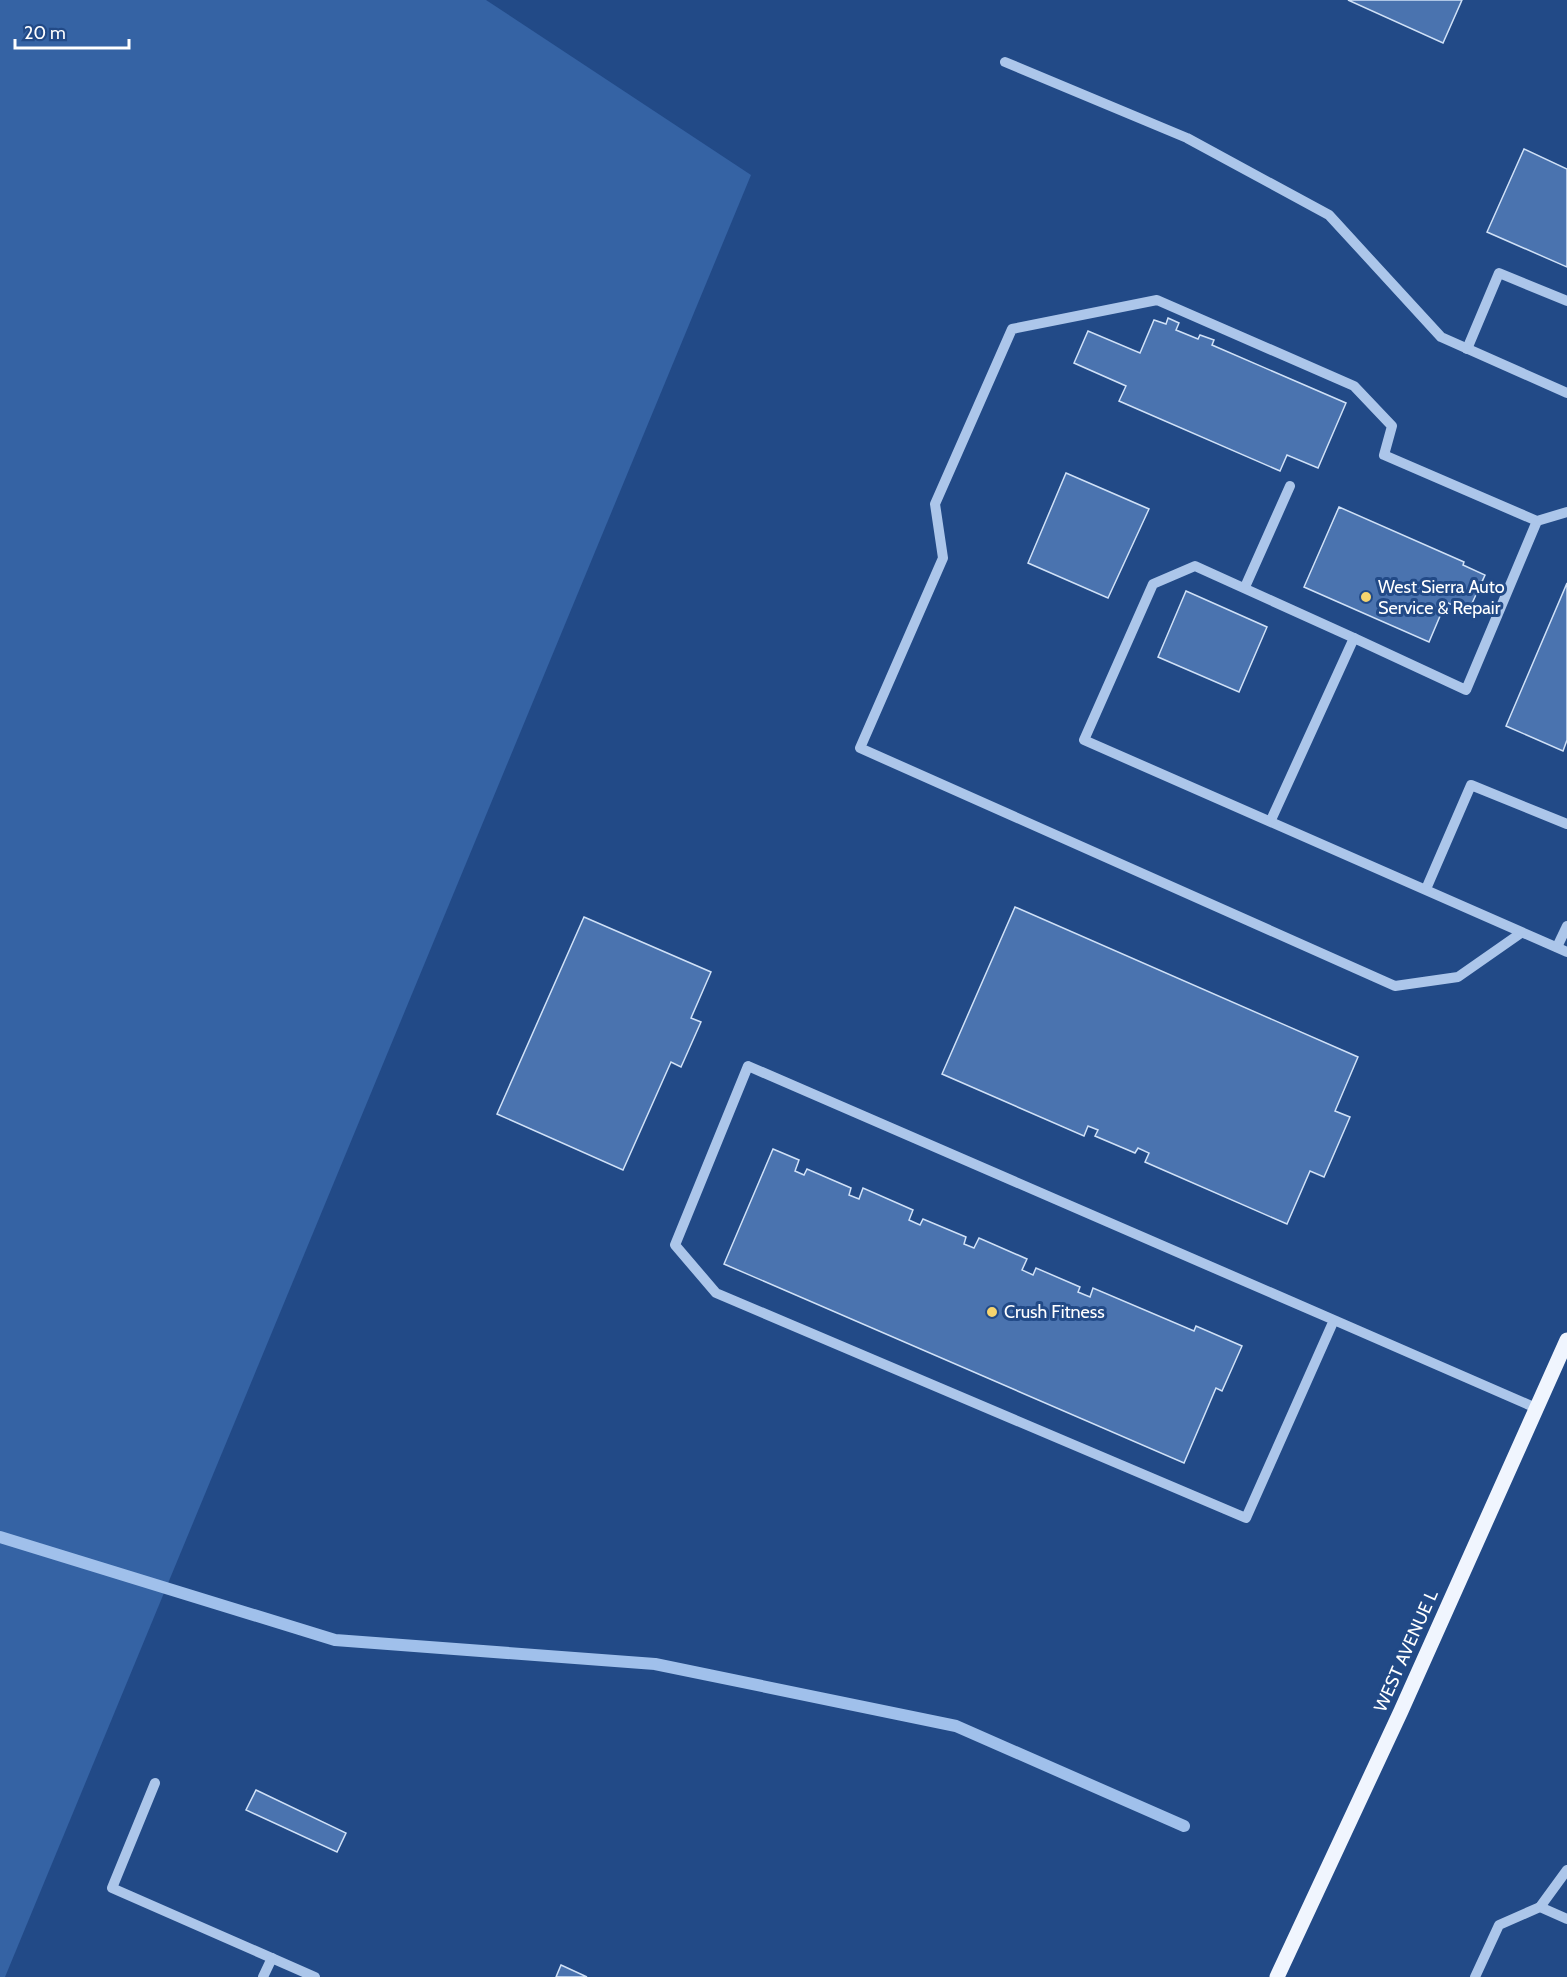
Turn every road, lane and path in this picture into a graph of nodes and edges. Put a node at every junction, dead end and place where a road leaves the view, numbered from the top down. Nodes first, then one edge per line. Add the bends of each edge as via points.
1 (1005, 62) dead end
2 (1567, 301) edge
3 (1467, 349) junction
4 (1567, 393) edge
5 (1290, 486) dead end
6 (1567, 512) edge
7 (1537, 521) junction
8 (1245, 587) junction
9 (1354, 638) junction
10 (1271, 820) junction
11 (1567, 824) edge
12 (1426, 890) junction
13 (1567, 926) edge
14 (1521, 933) junction
15 (1562, 950) edge
16 (1334, 1320) junction
17 (1567, 1340) edge
18 (1536, 1408) junction
19 (155, 1783) dead end
20 (1567, 1870) edge
21 (1540, 1906) junction
22 (1567, 1919) edge
23 (272, 1958) junction
24 (263, 1977) edge
25 (315, 1977) edge
26 (1277, 1977) edge
27 (1475, 1977) edge

1 - 3 lane via 1187,138 1329,215 1441,337
2 - 3 lane via 1499,273
3 - 4 lane
5 - 8 lane
6 - 7 lane
7 - 9 lane via 1466,690
7 - 14 lane via 1384,455 1392,426 1354,386 1157,300 1012,329 935,504 943,558 860,748 1395,986 1458,977
8 - 9 lane
8 - 10 lane via 1195,566 1153,584 1084,740
9 - 10 lane
10 - 12 lane
11 - 12 lane via 1470,784
12 - 14 lane
13 - 15 lane
14 - 15 lane
16 - 16 lane via 748,1066 675,1245 716,1293 1246,1518
16 - 18 lane
17 - 18 main road, WEST AVENUE L
18 - 26 main road, WEST AVENUE L
19 - 23 lane via 112,1888
20 - 21 lane
21 - 22 lane
21 - 27 lane via 1499,1925
23 - 24 lane
23 - 25 lane

